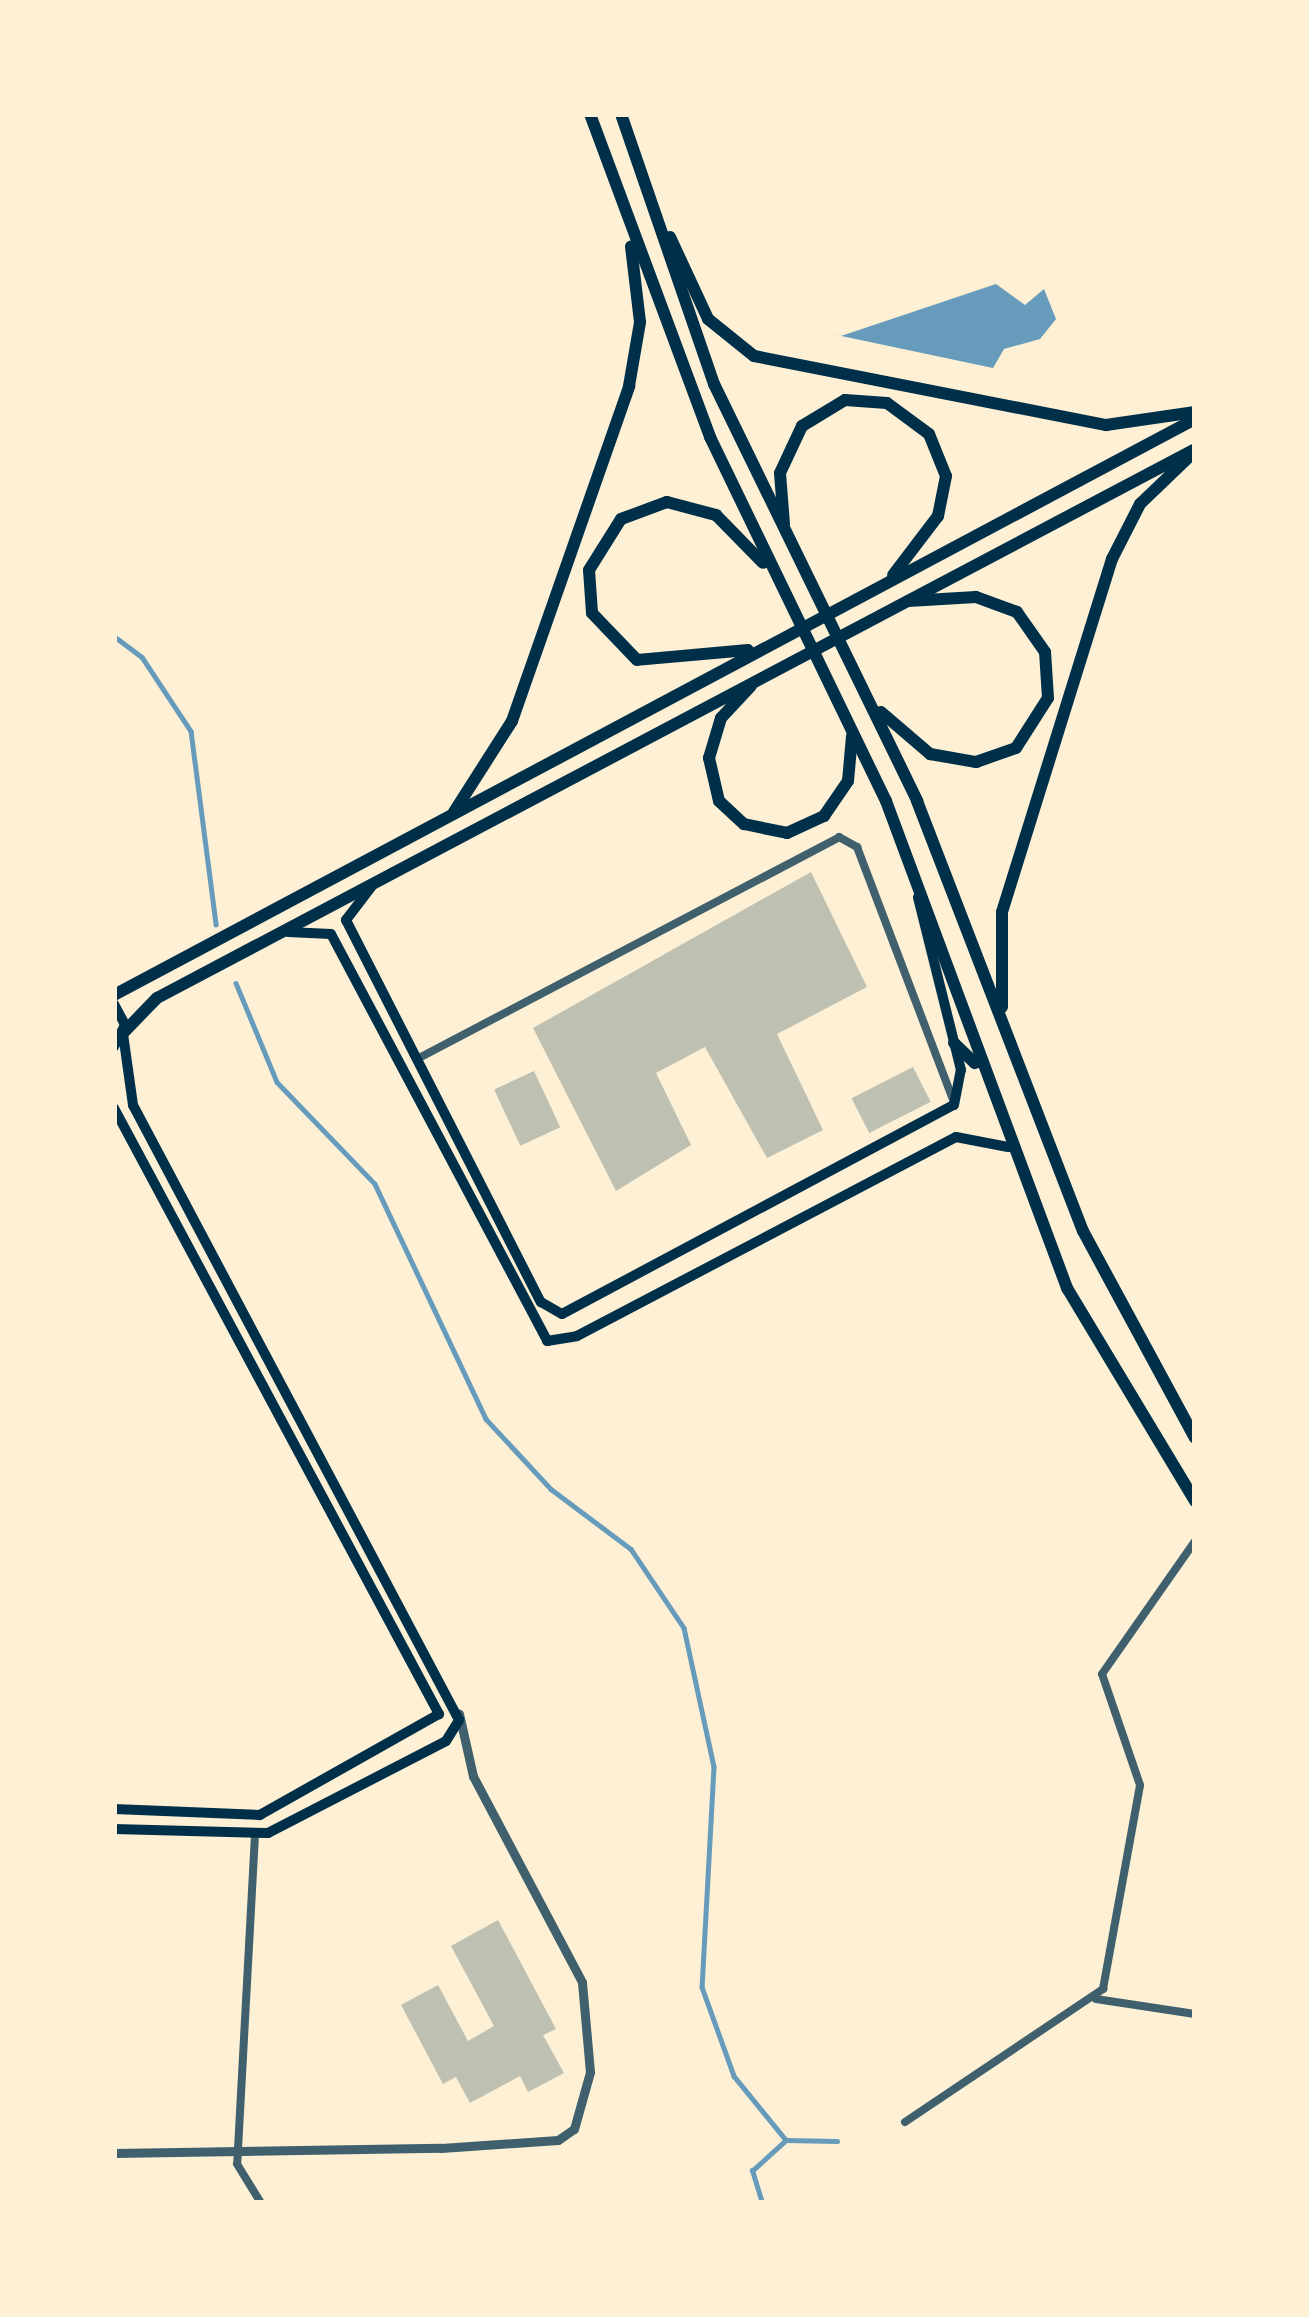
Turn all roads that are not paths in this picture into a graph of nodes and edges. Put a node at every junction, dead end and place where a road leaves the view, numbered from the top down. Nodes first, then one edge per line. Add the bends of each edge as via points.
1 (590, 114) edge
2 (622, 114) edge
3 (644, 181) junction
4 (624, 206) junction
5 (1195, 416) edge
6 (1195, 451) edge
7 (805, 573) junction
8 (776, 579) junction
9 (886, 583) junction
10 (896, 603) junction
11 (761, 648) junction
12 (785, 662) junction
13 (865, 688) junction
14 (849, 723) junction
15 (449, 818) junction
16 (914, 870) junction
17 (378, 879) junction
18 (273, 935) junction
19 (114, 1000) edge
20 (1006, 1031) junction
21 (123, 1033) junction
22 (954, 1043) junction
23 (114, 1047) edge
24 (416, 1059) junction
25 (980, 1068) junction
26 (954, 1105) junction
27 (114, 1108) edge
28 (1008, 1147) junction
29 (722, 1232) junction
30 (734, 1254) junction
31 (1195, 1438) edge
32 (1195, 1502) edge
33 (1195, 1541) edge
34 (459, 1712) junction
35 (114, 1809) edge
36 (114, 1829) edge
37 (255, 1835) junction
38 (1095, 1999) junction
39 (1195, 2014) edge
40 (905, 2122) dead end
41 (243, 2150) junction
42 (114, 2153) edge
43 (261, 2203) edge

1 - 4 main road
2 - 3 main road
3 - 5 main road via 708,319 754,356 1106,425
3 - 7 main road via 714,385
4 - 8 main road
4 - 15 main road via 640,301 629,386 512,721
5 - 9 main road
6 - 10 main road
6 - 20 main road via 1140,504 1105,580 1002,912
7 - 9 main road via 780,507 792,440 828,406 887,403 929,434 946,476 938,516
7 - 13 main road
8 - 11 main road via 716,515 667,502 621,519 589,570 592,613 637,659 680,664
8 - 14 main road
9 - 11 main road
10 - 12 main road
10 - 13 main road via 969,596 1008,606 1046,652 1048,698 1016,748 965,762 917,747
11 - 15 main road
12 - 14 main road via 734,701 713,735 710,777 731,814 788,833 824,816 848,781
12 - 17 main road
13 - 20 main road
14 - 16 main road
15 - 19 main road
16 - 22 main road
16 - 25 main road
17 - 18 main road
17 - 24 main road via 346,920
18 - 21 main road via 146,1004
18 - 30 main road via 332,934 542,1338 577,1336
19 - 21 main road
20 - 31 main road via 1083,1231
21 - 23 main road
21 - 34 main road via 134,1106
22 - 25 main road
22 - 26 main road
24 - 26 street via 834,837 857,847 902,987
24 - 29 main road via 550,1311 575,1311
25 - 28 main road
26 - 29 main road
27 - 35 main road via 438,1709 433,1726 267,1813
28 - 30 main road via 956,1137
28 - 32 main road via 1107,1369
29 - 30 main road
33 - 38 street via 1102,1674 1140,1785
34 - 37 main road via 446,1741
34 - 41 street via 473,1776 578,1967 590,2049 579,2123 565,2138 520,2144
36 - 37 main road
37 - 41 street
38 - 39 street
38 - 40 street
41 - 42 street
41 - 43 street via 238,2168

